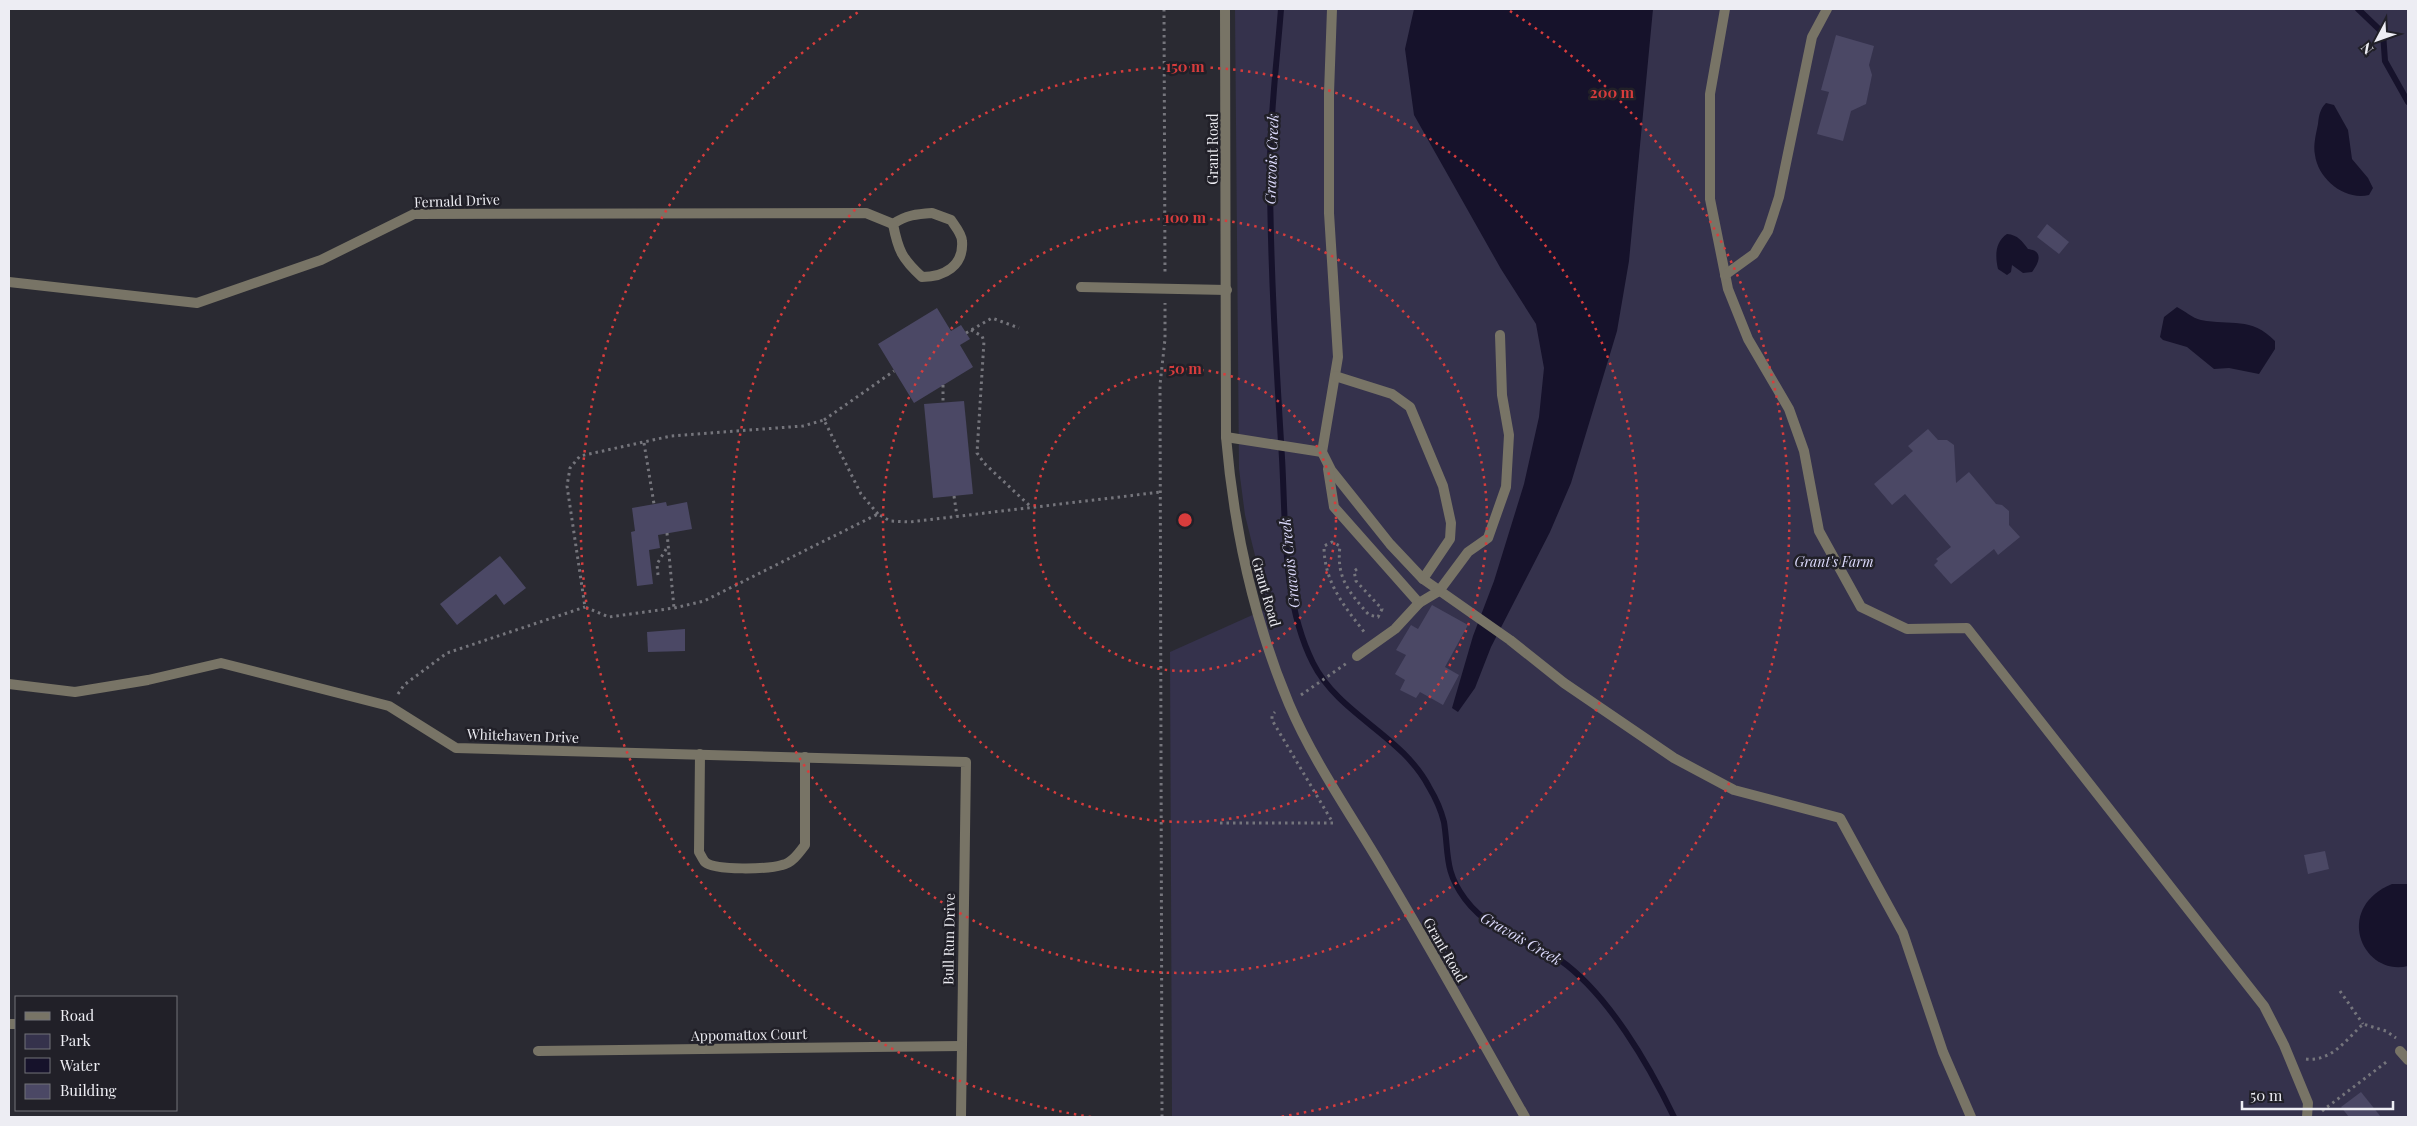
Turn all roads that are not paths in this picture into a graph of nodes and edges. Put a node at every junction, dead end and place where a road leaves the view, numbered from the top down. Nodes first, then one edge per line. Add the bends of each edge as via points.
1 (1225, 9) edge
2 (1332, 9) edge
3 (1725, 9) edge
4 (1827, 9) edge
5 (893, 224) junction
6 (1725, 275) junction
7 (9, 282) edge
8 (1081, 288) dead end
9 (1227, 290) junction
10 (1500, 335) dead end
11 (1335, 376) junction
12 (1226, 437) junction
13 (1322, 452) junction
14 (1328, 463) junction
15 (1423, 579) junction
16 (1439, 590) junction
17 (1419, 603) junction
18 (1357, 656) road end
19 (9, 684) edge
20 (700, 754) junction
21 (805, 757) junction
22 (966, 762) joint
23 (961, 1046) junction
24 (2400, 1046) road end
25 (538, 1051) dead end
26 (2408, 1060) edge
27 (961, 1117) edge
28 (1525, 1117) edge
29 (1971, 1117) edge
30 (2307, 1117) edge

1 - 9 street, Grant Road
2 - 11 street via 1329,213 1338,357
3 - 6 street via 1710,94 1710,199
4 - 6 street via 1812,37 1779,197 1768,231 1754,254
5 - 5 street via 898,248 906,262 922,277 936,277 953,269 960,256 962,239 951,220 932,213 914,214
5 - 7 street, Fernald Drive via 866,213 414,214 322,260 197,303
6 - 30 street via 1748,339 1789,410 1804,451 1819,531 1862,607 1906,628 1967,628 2264,1006 2308,1103
8 - 9 street
9 - 12 street, Grant Road
10 - 16 street via 1502,395 1509,436 1506,487 1488,538 1468,552
11 - 13 street
11 - 15 street via 1392,394 1410,407 1443,486 1451,523 1450,539
12 - 13 street
12 - 28 street, Grant Road via 1242,560 1270,654 1289,703 1308,742
13 - 14 street
14 - 15 street via 1346,491
14 - 17 street via 1334,507
15 - 16 street
16 - 17 street
16 - 29 street via 1674,758 1734,790 1840,818 1903,933 1943,1052
17 - 18 street via 1395,628
19 - 20 street, Whitehaven Drive via 75,692 221,663 388,706 456,748
20 - 21 street, Whitehaven Drive
20 - 21 street via 699,852 706,863 714,866 748,868 783,865 797,857 805,845
21 - 22 street, Whitehaven Drive
22 - 23 street, Bull Run Drive
23 - 25 street, Appomattox Court
23 - 27 street, Bull Run Drive
24 - 26 street

